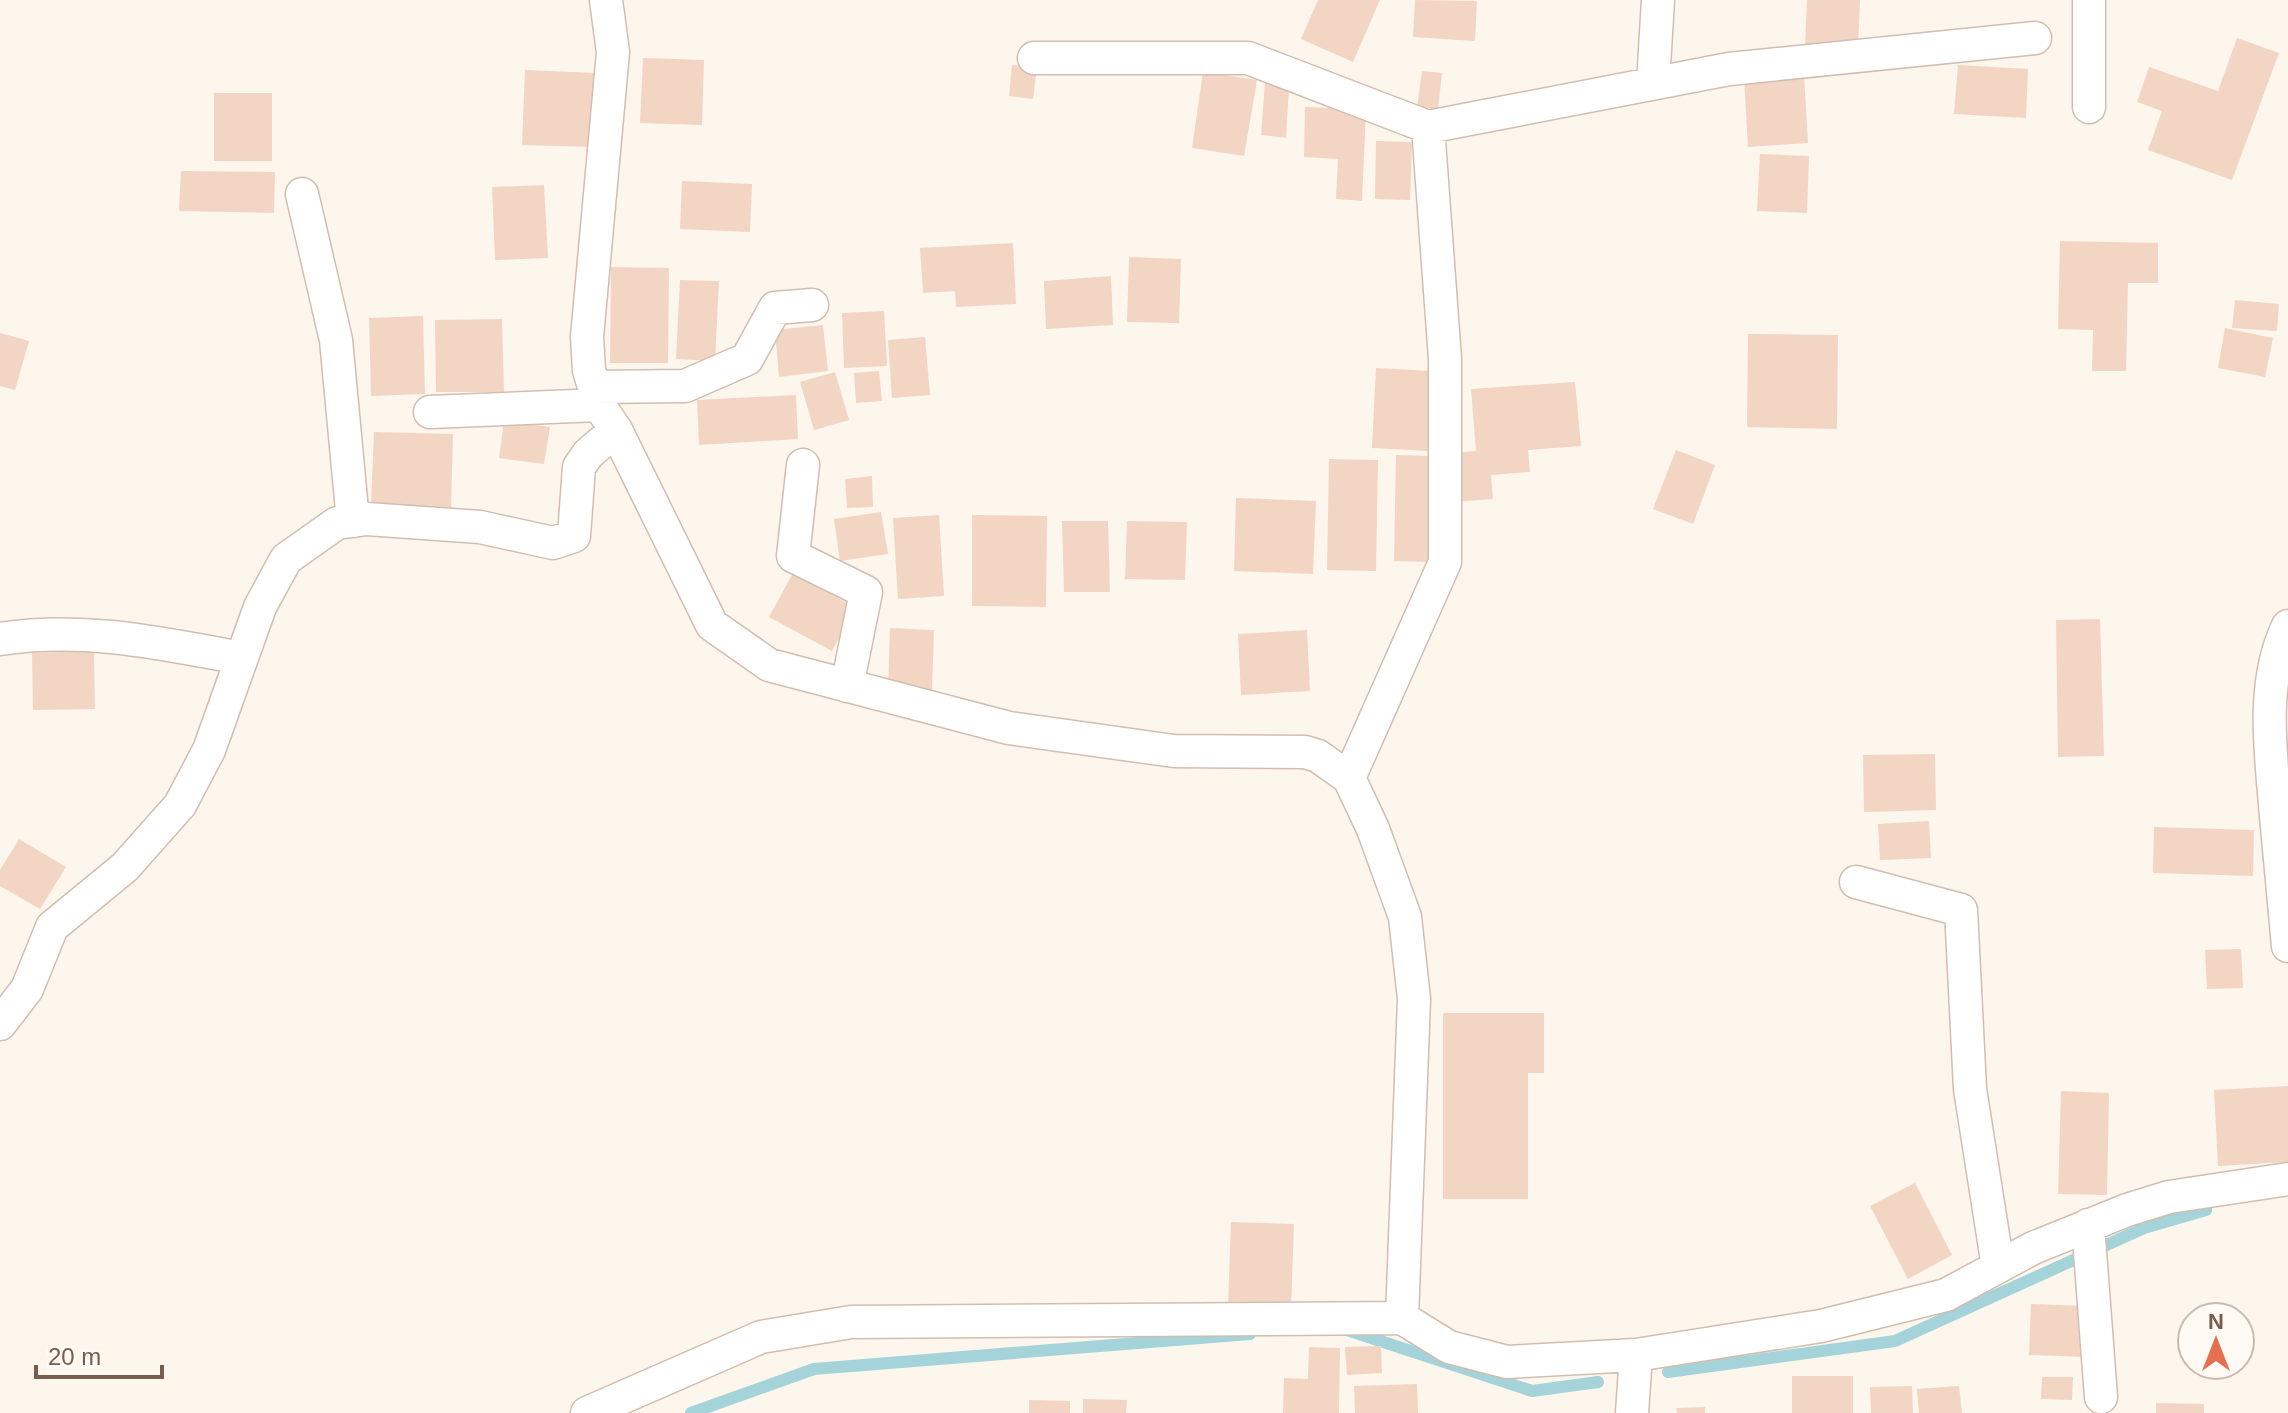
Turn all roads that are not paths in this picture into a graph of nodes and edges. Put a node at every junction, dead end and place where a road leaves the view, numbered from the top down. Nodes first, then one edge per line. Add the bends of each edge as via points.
1 (606, 0) edge
2 (1658, 0) edge
3 (2089, 0) edge
4 (2035, 38) dead end
5 (1034, 58) dead end
6 (1653, 83) junction
7 (2089, 107) dead end
8 (1428, 127) junction
9 (302, 194) dead end
10 (812, 305) dead end
11 (603, 407) junction
12 (430, 412) dead end
13 (803, 465) dead end
14 (353, 521) junction
15 (2288, 626) edge
16 (0, 639) edge
17 (241, 658) junction
18 (847, 686) junction
19 (1349, 778) junction
20 (1856, 882) dead end
21 (2288, 946) edge
22 (0, 1024) edge
23 (2288, 1179) edge
24 (2088, 1225) junction
25 (1998, 1267) junction
26 (1402, 1318) junction
27 (1636, 1355) junction
28 (2101, 1397) dead end
29 (587, 1413) edge
30 (1632, 1413) edge

1 - 11 street via 613,52 587,337 589,370
2 - 6 street
3 - 7 street
4 - 6 street via 1729,69
5 - 8 street via 1248,58
6 - 8 street
8 - 19 street via 1445,359 1445,562
9 - 14 street via 336,340
10 - 11 street via 775,308 747,359 685,386
11 - 12 street
11 - 14 street via 579,467 574,536 553,543 480,527
11 - 18 street via 712,625 769,665
13 - 18 street via 793,556 866,592
14 - 17 street via 337,523 286,559
15 - 21 street via 2270,694
16 - 17 street via 113,635
17 - 22 street via 209,750 180,805 125,867 52,927 27,989
18 - 19 street via 1024,730 1174,751 1305,752
19 - 26 street via 1405,917 1414,999
20 - 25 street via 1961,910 1970,1089
23 - 24 street via 2169,1197
24 - 25 street
24 - 28 street
25 - 27 street via 1946,1295 1821,1326
26 - 27 street via 1449,1347 1507,1362
26 - 29 street via 851,1322 761,1337
27 - 30 street

